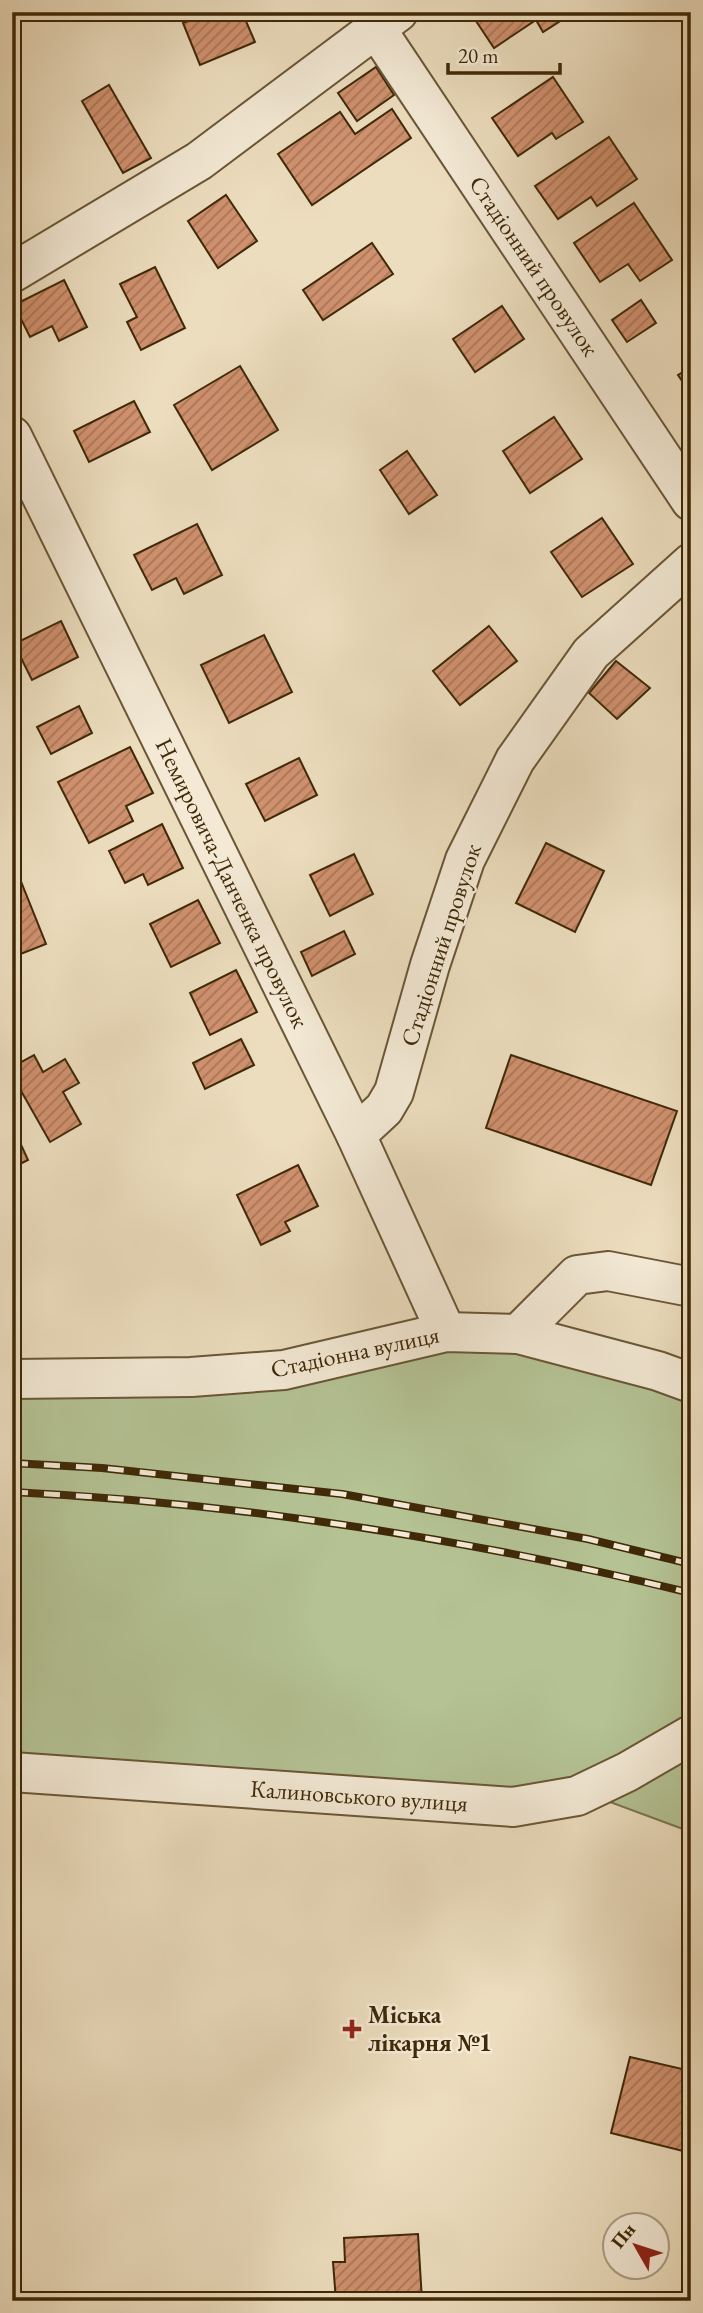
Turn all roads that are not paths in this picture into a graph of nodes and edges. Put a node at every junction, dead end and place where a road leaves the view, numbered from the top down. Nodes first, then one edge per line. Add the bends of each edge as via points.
1 (388, 21) edge
2 (12, 273) edge
3 (12, 436) edge
4 (691, 501) edge
5 (691, 563) edge
6 (356, 1135) junction
7 (691, 1287) edge
8 (446, 1332) junction
9 (518, 1334) junction
10 (12, 1379) edge
11 (691, 1383) edge
12 (691, 1735) edge
13 (12, 1772) edge

1 - 2 street via 199,161
1 - 4 street, Стадіонний провулок
3 - 6 street, Немировича-Данченка провулок
5 - 6 street, Стадіонний провулок via 591,653 514,760 465,860 394,1092 384,1109
6 - 8 street, Немировича-Данченка провулок
7 - 9 street via 608,1271 577,1275
8 - 9 street, Стадіонна вулиця
8 - 10 street, Стадіонна вулиця via 284,1370 191,1377
9 - 11 street, Стадіонна вулиця
12 - 13 street, Калиновського вулиця via 578,1796 513,1807

